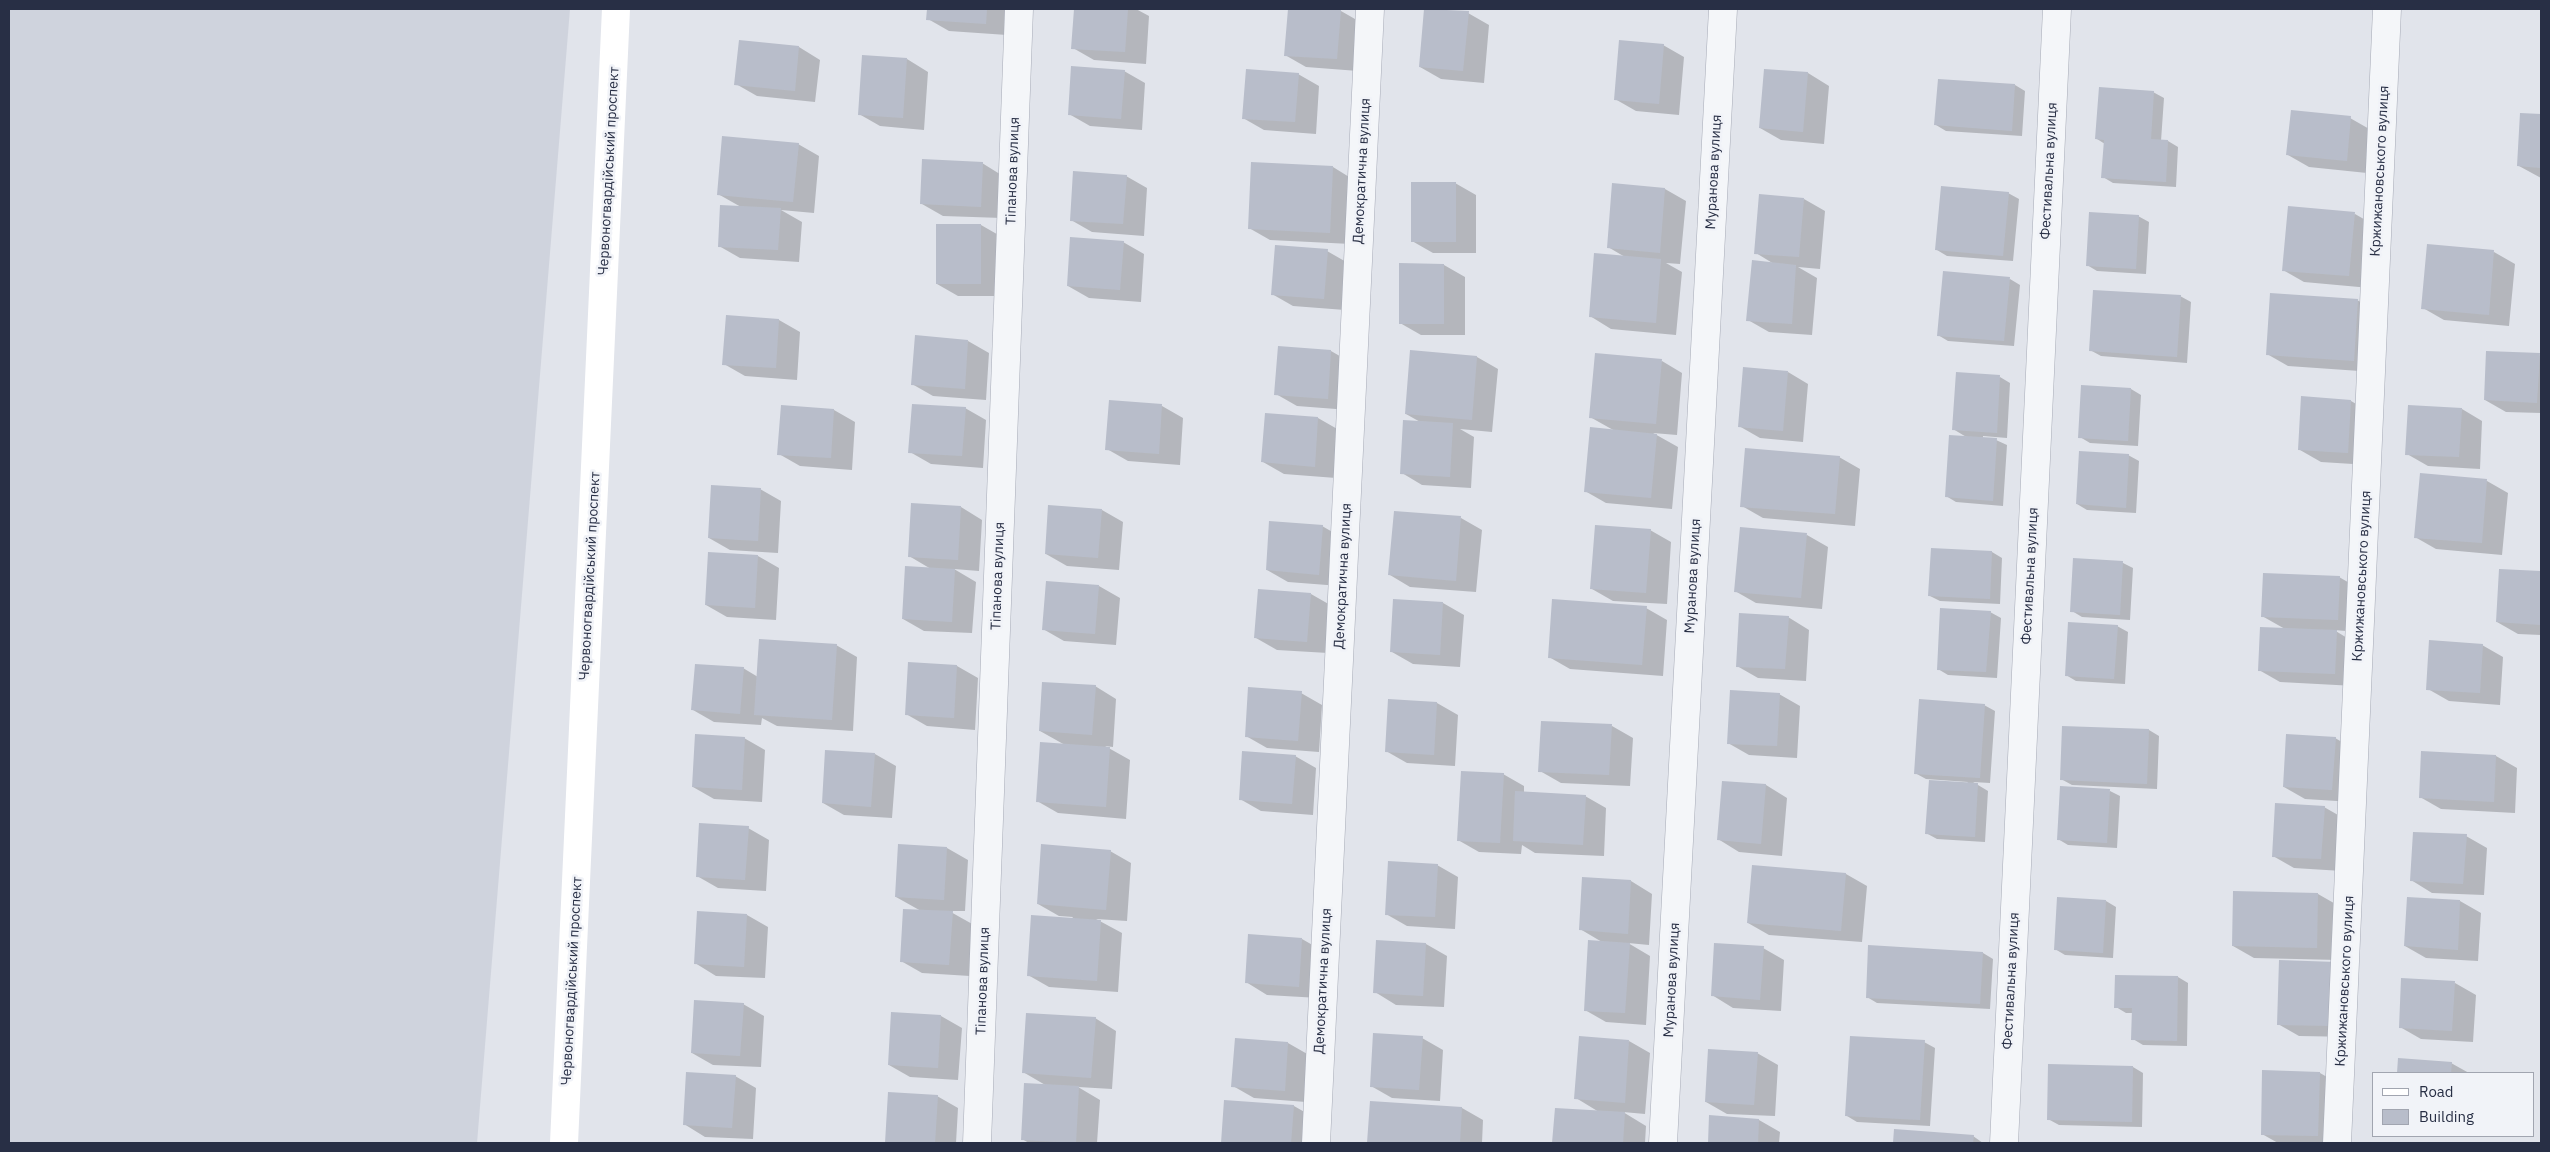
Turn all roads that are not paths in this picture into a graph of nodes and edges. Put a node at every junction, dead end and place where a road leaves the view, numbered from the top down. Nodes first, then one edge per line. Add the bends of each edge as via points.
1 (616, 9) edge
2 (1019, 9) edge
3 (1370, 9) edge
4 (1722, 9) edge
5 (2056, 9) edge
6 (2387, 9) edge
7 (564, 1143) edge
8 (977, 1143) edge
9 (1316, 1143) edge
10 (1664, 1143) edge
11 (2004, 1143) edge
12 (2337, 1143) edge

1 - 7 main road, Червоногвардійський проспект
2 - 8 street, Тіпанова вулиця
3 - 9 street, Демократична вулиця
4 - 10 street, Муранова вулиця
5 - 11 street, Фестивальна вулиця
6 - 12 street, Кржижановського вулиця

